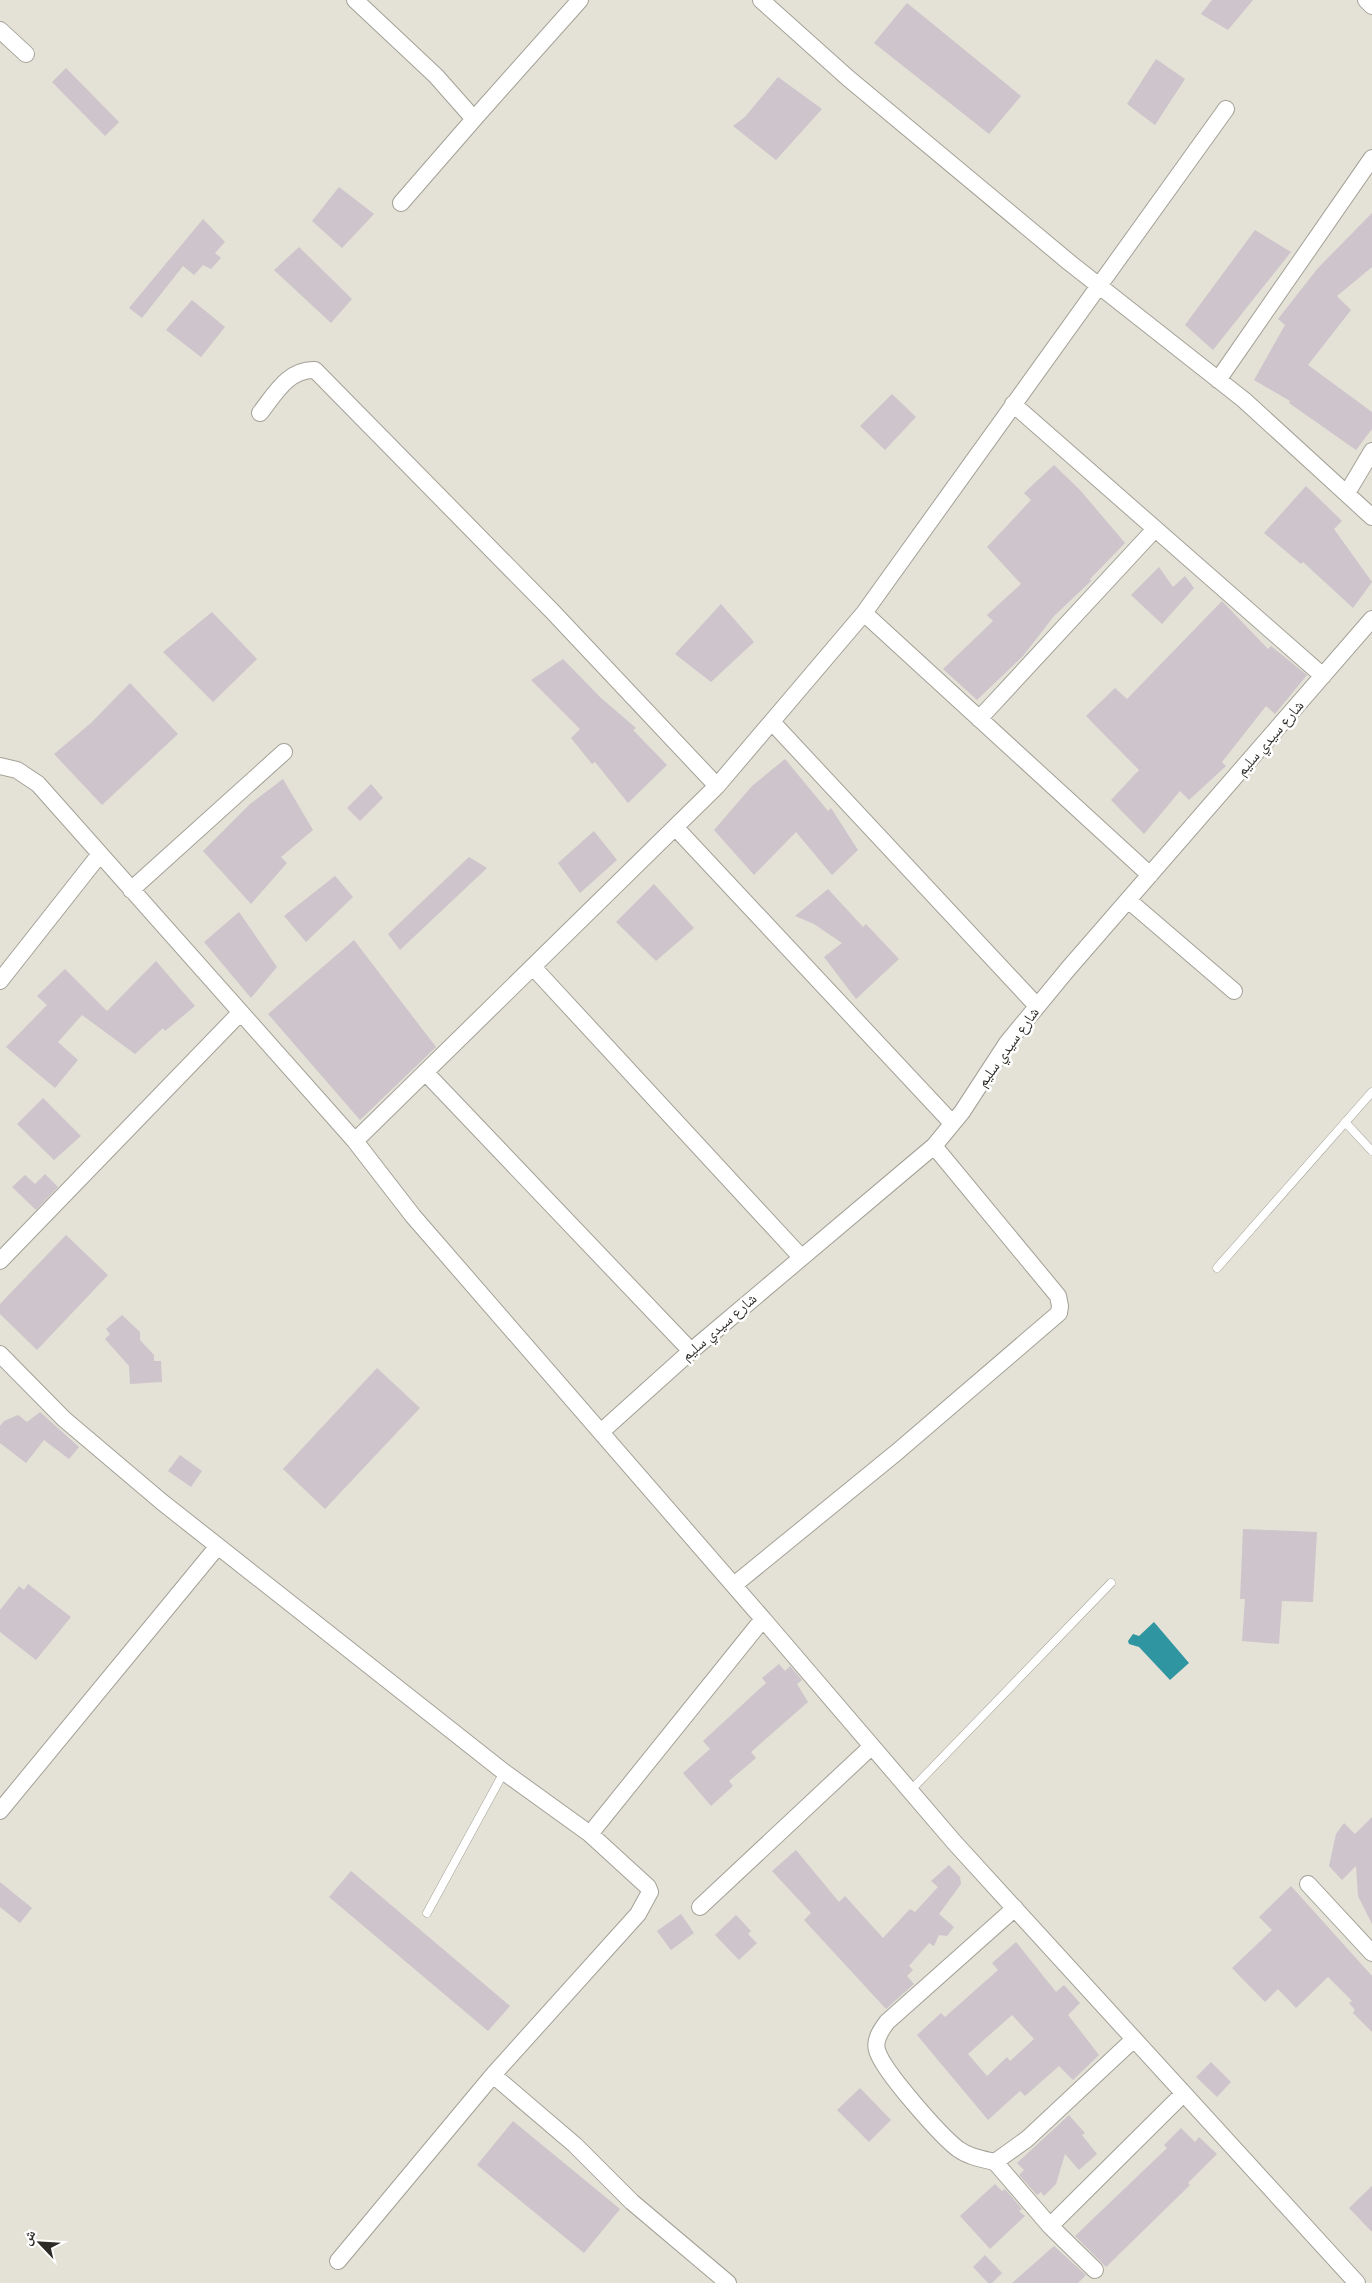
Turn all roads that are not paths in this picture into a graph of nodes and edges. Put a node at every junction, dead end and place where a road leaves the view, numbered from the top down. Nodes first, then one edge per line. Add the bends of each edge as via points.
1 (355, 0) edge
2 (580, 0) edge
3 (761, 0) edge
4 (1366, 0) edge
5 (1372, 6) edge
6 (0, 30) edge
7 (26, 54) dead end
8 (1226, 108) dead end
9 (474, 119) junction
10 (1372, 158) edge
11 (401, 203) dead end
12 (1098, 285) junction
13 (1218, 380) junction
14 (1013, 404) junction
15 (260, 413) dead end
16 (1372, 451) edge
17 (1346, 493) junction
18 (1372, 517) edge
19 (1155, 529) junction
20 (864, 613) junction
21 (1372, 619) edge
22 (1323, 676) junction
23 (979, 719) junction
24 (772, 722) junction
25 (284, 752) dead end
26 (0, 766) edge
27 (717, 786) junction
28 (675, 827) junction
29 (100, 854) junction
30 (1150, 875) junction
31 (131, 890) junction
32 (1128, 900) junction
33 (533, 967) junction
34 (0, 981) edge
35 (1234, 991) dead end
36 (1037, 1006) junction
37 (240, 1013) junction
38 (425, 1072) junction
39 (1372, 1092) edge
40 (1345, 1122) junction
41 (952, 1123) junction
42 (356, 1141) junction
43 (934, 1146) junction
44 (1372, 1151) edge
45 (801, 1257) junction
46 (0, 1261) edge
47 (1217, 1268) dead end
48 (691, 1351) junction
49 (0, 1354) edge
50 (602, 1431) junction
51 (218, 1546) junction
52 (1111, 1583) dead end
53 (734, 1585) junction
54 (763, 1618) junction
55 (871, 1747) junction
56 (504, 1772) junction
57 (910, 1791) junction
58 (0, 1810) edge
59 (590, 1834) junction
60 (1308, 1884) dead end
61 (700, 1907) dead end
62 (1014, 1908) junction
63 (427, 1913) dead end
64 (1372, 1952) edge
65 (1133, 2040) junction
66 (493, 2075) junction
67 (1183, 2094) junction
68 (995, 2162) junction
69 (1050, 2226) junction
70 (338, 2261) dead end
71 (1095, 2270) dead end
72 (728, 2283) edge
73 (1357, 2283) edge

1 - 9 street via 436,76
2 - 9 street
3 - 12 street via 848,78
4 - 5 street
6 - 7 street
8 - 12 street
9 - 11 street
10 - 13 street
12 - 13 street
12 - 14 street
13 - 17 street
14 - 19 street
14 - 20 street
15 - 27 street via 290,376 304,370 315,370 552,611
16 - 17 street
17 - 18 street
19 - 22 street
19 - 23 street
20 - 23 street
20 - 24 street
21 - 22 street, شارع سيدي سليم
22 - 30 street, شارع سيدي سليم
23 - 30 street
24 - 27 street
24 - 36 street
25 - 31 street
26 - 29 street via 17,770 38,784
27 - 28 street
28 - 33 street
28 - 41 street
29 - 31 street
29 - 34 street
30 - 32 street, شارع سيدي سليم
31 - 37 street
32 - 35 street
32 - 36 street, شارع سيدي سليم
33 - 38 street
33 - 45 street
36 - 41 street, شارع سيدي سليم via 1007,1043 985,1080
37 - 42 street
37 - 46 street
38 - 42 street
38 - 48 street
39 - 40 lane
40 - 44 lane
40 - 47 lane
41 - 43 street, شارع سيدي سليم
42 - 50 street via 413,1216
43 - 45 street, شارع سيدي سليم
43 - 53 street via 1058,1296 1059,1313 897,1452
45 - 48 street, شارع سيدي سليم
48 - 50 street, شارع سيدي سليم
49 - 51 street via 64,1419
50 - 53 street
51 - 56 street
51 - 58 street
52 - 57 lane
53 - 54 street
54 - 55 street
54 - 59 street
55 - 57 street
55 - 61 street
56 - 59 street
56 - 63 lane
57 - 62 street
59 - 66 street via 648,1887 647,1900
60 - 64 street
62 - 65 street
62 - 68 street via 887,2022 878,2036 877,2050 924,2115 959,2150
65 - 67 street
65 - 68 street via 1026,2139
66 - 70 street
66 - 72 street via 575,2145 632,2202
67 - 69 street
67 - 73 street
68 - 69 street
69 - 71 street

